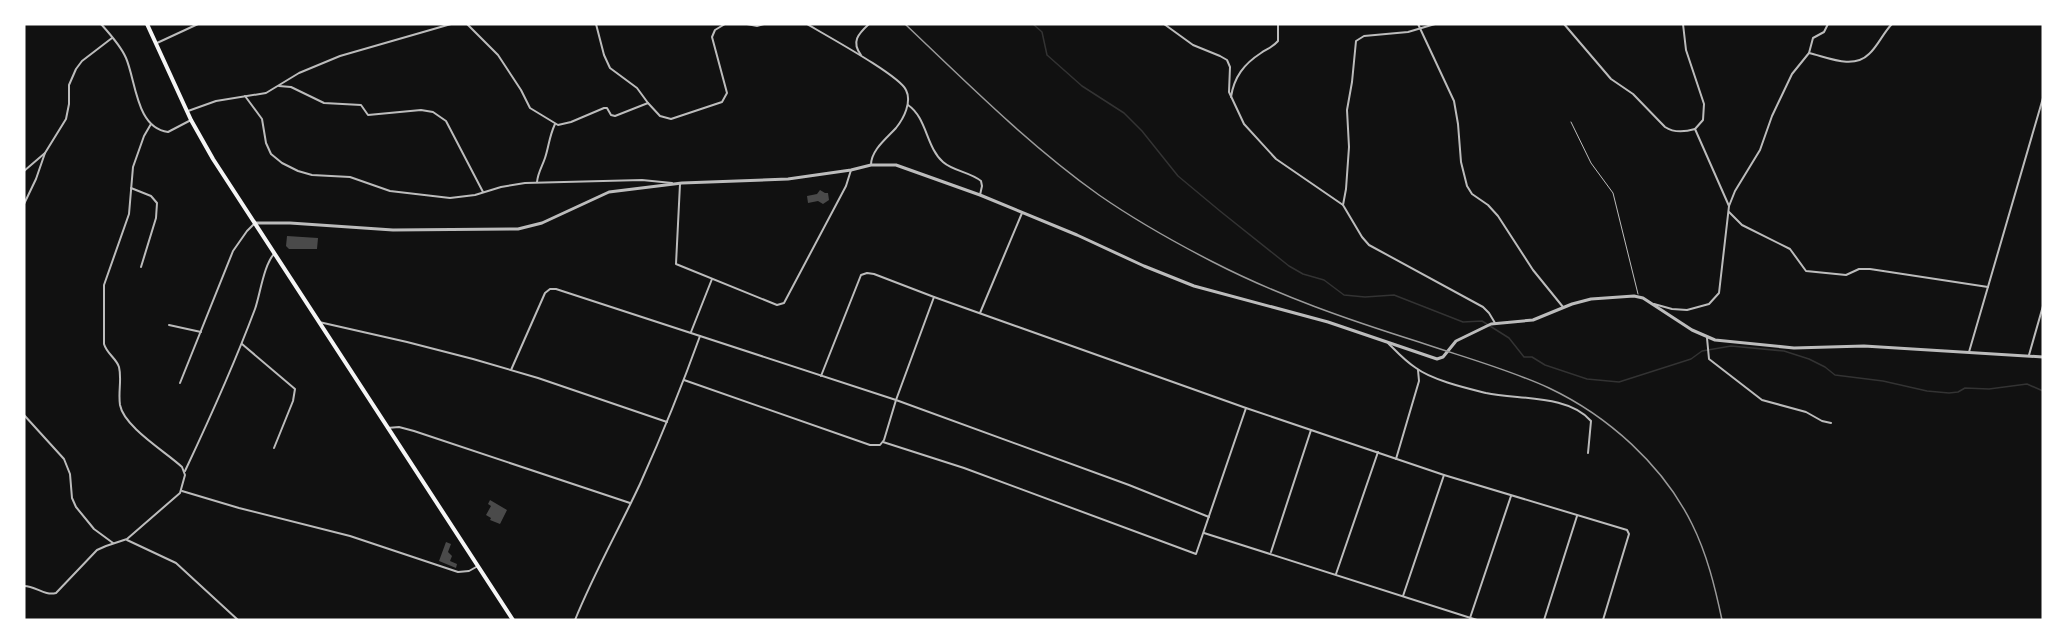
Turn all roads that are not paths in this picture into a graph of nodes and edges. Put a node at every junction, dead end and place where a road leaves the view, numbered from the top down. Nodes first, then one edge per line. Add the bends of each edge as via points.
1 (101, 24) edge
2 (147, 24) edge
3 (198, 24) edge
4 (451, 24) edge
5 (467, 24) edge
6 (596, 24) edge
7 (725, 24) edge
8 (747, 24) edge
9 (764, 24) edge
10 (807, 24) edge
11 (869, 24) edge
12 (1164, 24) edge
13 (1278, 24) edge
14 (1418, 24) edge
15 (1435, 24) edge
16 (1564, 24) edge
17 (1683, 24) edge
18 (1828, 24) edge
19 (1892, 24) edge
20 (1420, 28) junction
21 (112, 38) junction
22 (156, 43) junction
23 (1809, 53) junction
24 (863, 57) junction
25 (279, 86) junction
26 (245, 96) junction
27 (1231, 98) junction
28 (2043, 98) edge
29 (648, 103) junction
30 (908, 105) junction
31 (187, 112) junction
32 (191, 120) junction
33 (1571, 122) dead end
34 (151, 124) junction
35 (555, 124) junction
36 (1695, 129) junction
37 (45, 153) junction
38 (872, 165) junction
39 (851, 170) junction
40 (24, 171) edge
41 (537, 182) junction
42 (678, 183) junction
43 (131, 188) junction
44 (483, 192) junction
45 (980, 195) junction
46 (24, 204) edge
47 (1342, 205) junction
48 (1729, 206) junction
49 (1728, 211) junction
50 (1022, 212) junction
51 (255, 223) junction
52 (275, 254) junction
53 (141, 267) dead end
54 (712, 279) junction
55 (1988, 287) junction
56 (1638, 296) junction
57 (934, 297) junction
58 (1651, 304) junction
59 (2043, 306) edge
60 (1564, 307) junction
61 (980, 313) junction
62 (319, 322) junction
63 (1493, 324) junction
64 (170, 325) dead end
65 (201, 332) junction
66 (690, 332) junction
67 (700, 336) junction
68 (1707, 338) junction
69 (1386, 341) junction
70 (242, 344) junction
71 (1969, 352) junction
72 (2029, 356) junction
73 (2043, 357) edge
74 (511, 370) junction
75 (1418, 370) junction
76 (821, 375) junction
77 (684, 380) junction
78 (180, 383) dead end
79 (896, 400) junction
80 (1246, 408) junction
81 (24, 415) edge
82 (667, 422) junction
83 (1831, 423) dead end
84 (387, 428) junction
85 (1311, 430) junction
86 (883, 442) junction
87 (274, 448) dead end
88 (1378, 452) junction
89 (1588, 453) dead end
90 (1396, 459) junction
91 (185, 472) junction
92 (1444, 475) junction
93 (182, 491) junction
94 (1511, 496) junction
95 (630, 503) junction
96 (1577, 516) junction
97 (1209, 517) junction
98 (1204, 533) junction
99 (127, 539) junction
100 (113, 543) junction
101 (1270, 553) junction
102 (478, 566) junction
103 (1336, 574) junction
104 (24, 586) edge
105 (1403, 596) junction
106 (1470, 618) junction
107 (238, 620) edge
108 (513, 620) edge
109 (576, 620) edge
110 (1476, 620) edge
111 (1544, 620) edge
112 (1604, 620) edge

1 - 21 street
2 - 22 main road
3 - 22 street
4 - 25 street via 340,57 299,73
5 - 35 street via 498,55 529,106
6 - 29 street via 610,69 637,88
7 - 29 street via 712,36 727,93 724,101 671,119 660,116
8 - 9 street
10 - 24 street
11 - 24 street via 856,41
12 - 27 street via 1190,44 1227,60
13 - 27 street via 1278,41 1241,71
14 - 20 street
15 - 20 street
16 - 36 street via 1611,79 1633,94 1665,127 1676,132
17 - 36 street via 1686,50 1704,104 1703,120
18 - 23 street via 1824,32 1813,38
19 - 23 street via 1862,59 1846,62
20 - 47 street via 1364,36 1355,43
20 - 60 street via 1454,101 1468,189 1494,212 1533,270
21 - 34 street via 125,55 138,101
21 - 37 street via 76,69 69,87 66,119
22 - 31 main road
23 - 48 street via 1793,72 1760,150
24 - 30 street via 903,85
25 - 26 street via 266,93
25 - 44 street via 291,87 324,103 361,105 368,115 433,112 446,121
26 - 31 street
26 - 44 street via 262,119 271,154 298,171 350,177 390,191 450,198
27 - 47 street via 1244,124 1266,150
28 - 55 street
29 - 35 street via 615,116 604,108
30 - 38 street via 900,123 873,154
30 - 45 street via 917,113 943,162 981,181
31 - 32 main road
32 - 34 street via 168,132
32 - 51 main road
33 - 56 lane via 1591,163 1612,193
34 - 43 street via 133,167
35 - 41 street
36 - 48 street
37 - 40 street
37 - 46 street
38 - 39 street
38 - 45 street via 896,165
39 - 42 street via 788,179
39 - 54 street via 784,303 777,305
41 - 42 street
41 - 44 street
42 - 51 street via 609,192 518,230 393,230
42 - 54 street via 676,264
43 - 53 street via 158,203
43 - 91 street via 127,221 104,289 105,346 119,368 123,413
45 - 50 street
47 - 63 street via 1371,247 1483,307
48 - 49 street
49 - 55 street via 1742,225 1790,249 1806,271 1846,275 1870,268
49 - 58 street via 1719,293 1709,304 1687,310
50 - 61 street
50 - 69 street via 1194,286
51 - 52 main road
51 - 65 street via 233,250
52 - 62 main road
52 - 70 street
54 - 66 street
55 - 71 street
56 - 58 street
56 - 60 street via 1591,299
57 - 61 street
57 - 76 street via 874,274 861,275
57 - 79 street
58 - 68 street
59 - 72 street
60 - 63 street via 1533,320
61 - 80 street
62 - 74 street
62 - 84 main road
63 - 69 street via 1454,343 1437,359
64 - 65 street
65 - 78 street
66 - 67 street
66 - 74 street via 550,289
67 - 76 street
67 - 77 street
68 - 71 street via 1794,348 1852,346
68 - 83 street via 1707,351 1713,362 1762,400 1808,412
69 - 75 street
70 - 87 street via 295,389
70 - 91 street
71 - 72 street
72 - 73 street
74 - 82 street
75 - 89 street via 1485,393 1553,401 1572,408 1591,420
75 - 90 street via 1419,381
76 - 79 street
77 - 82 street
77 - 86 street via 870,445
79 - 86 street
79 - 97 street
80 - 85 street
80 - 97 street
81 - 100 street via 64,459 76,507 94,529
82 - 95 street
84 - 95 street via 414,430
84 - 102 main road
85 - 88 street
85 - 101 street
86 - 98 street via 1016,486 1196,554
88 - 90 street
88 - 103 street
90 - 92 street
91 - 93 street
92 - 94 street
92 - 105 street
93 - 99 street
93 - 102 street via 350,536 459,572
94 - 96 street
94 - 106 street
95 - 109 street
96 - 111 street
96 - 112 street via 1629,531
97 - 98 street
98 - 101 street
99 - 100 street
99 - 107 street via 176,563
100 - 104 street via 97,550 61,590 51,595
101 - 103 street
102 - 108 main road
103 - 105 street
105 - 106 street
106 - 110 street

